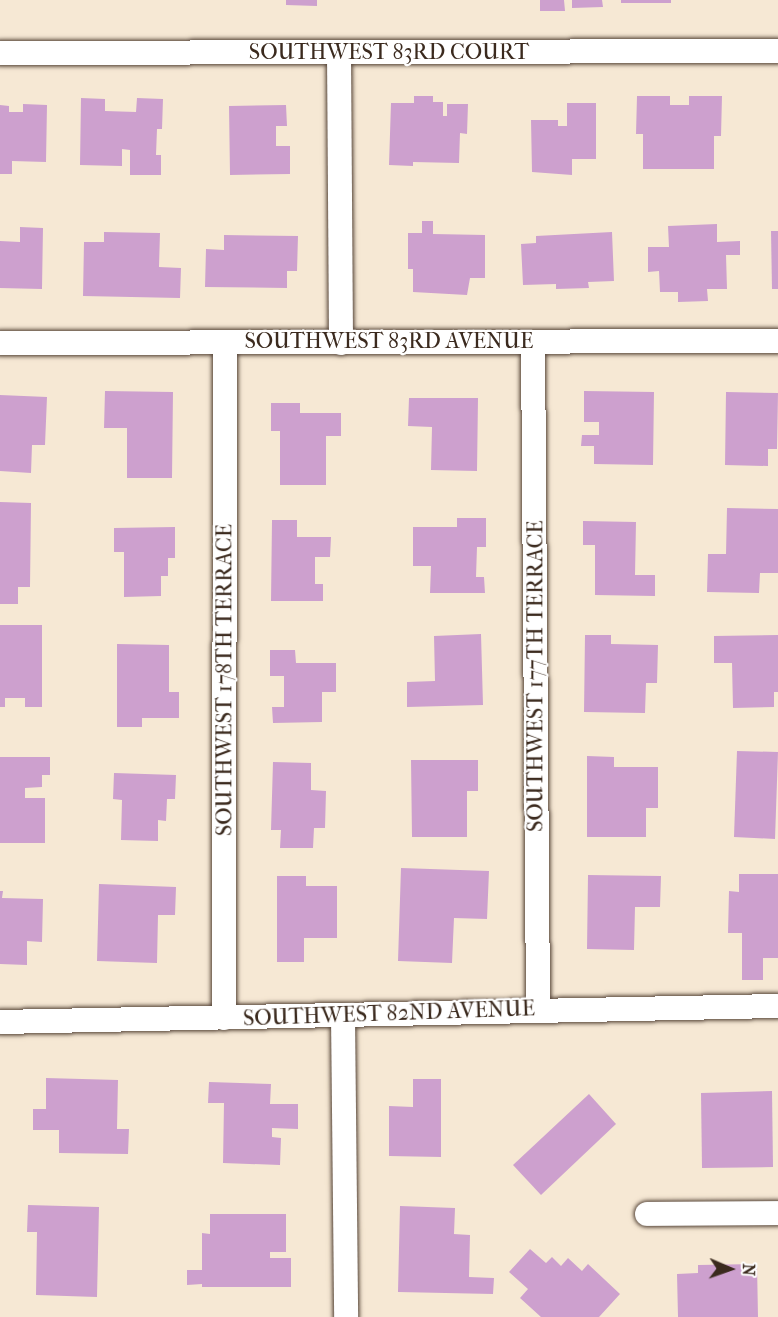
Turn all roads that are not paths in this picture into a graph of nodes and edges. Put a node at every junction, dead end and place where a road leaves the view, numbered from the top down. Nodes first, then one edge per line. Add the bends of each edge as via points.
1 (778, 51) edge
2 (0, 53) edge
3 (339, 53) junction
4 (778, 341) edge
5 (225, 342) junction
6 (533, 342) junction
7 (0, 343) edge
8 (341, 343) junction
9 (778, 1006) edge
10 (538, 1010) junction
11 (343, 1015) junction
12 (224, 1018) junction
13 (0, 1022) edge
14 (778, 1213) edge
15 (647, 1214) dead end
16 (346, 1317) edge

1 - 3 street, SOUTHWEST 83RD COURT
2 - 3 street, SOUTHWEST 83RD COURT
3 - 8 street
4 - 6 street, SOUTHWEST 83RD AVENUE
5 - 7 street, SOUTHWEST 83RD AVENUE
5 - 8 street, SOUTHWEST 83RD AVENUE
5 - 12 street, SOUTHWEST 178TH TERRACE
6 - 8 street, SOUTHWEST 83RD AVENUE
6 - 10 street, SOUTHWEST 177TH TERRACE
9 - 10 street, SOUTHWEST 82ND AVENUE
10 - 11 street, SOUTHWEST 82ND AVENUE
11 - 12 street, SOUTHWEST 82ND AVENUE
11 - 16 street
12 - 13 street, SOUTHWEST 82ND AVENUE
14 - 15 street

